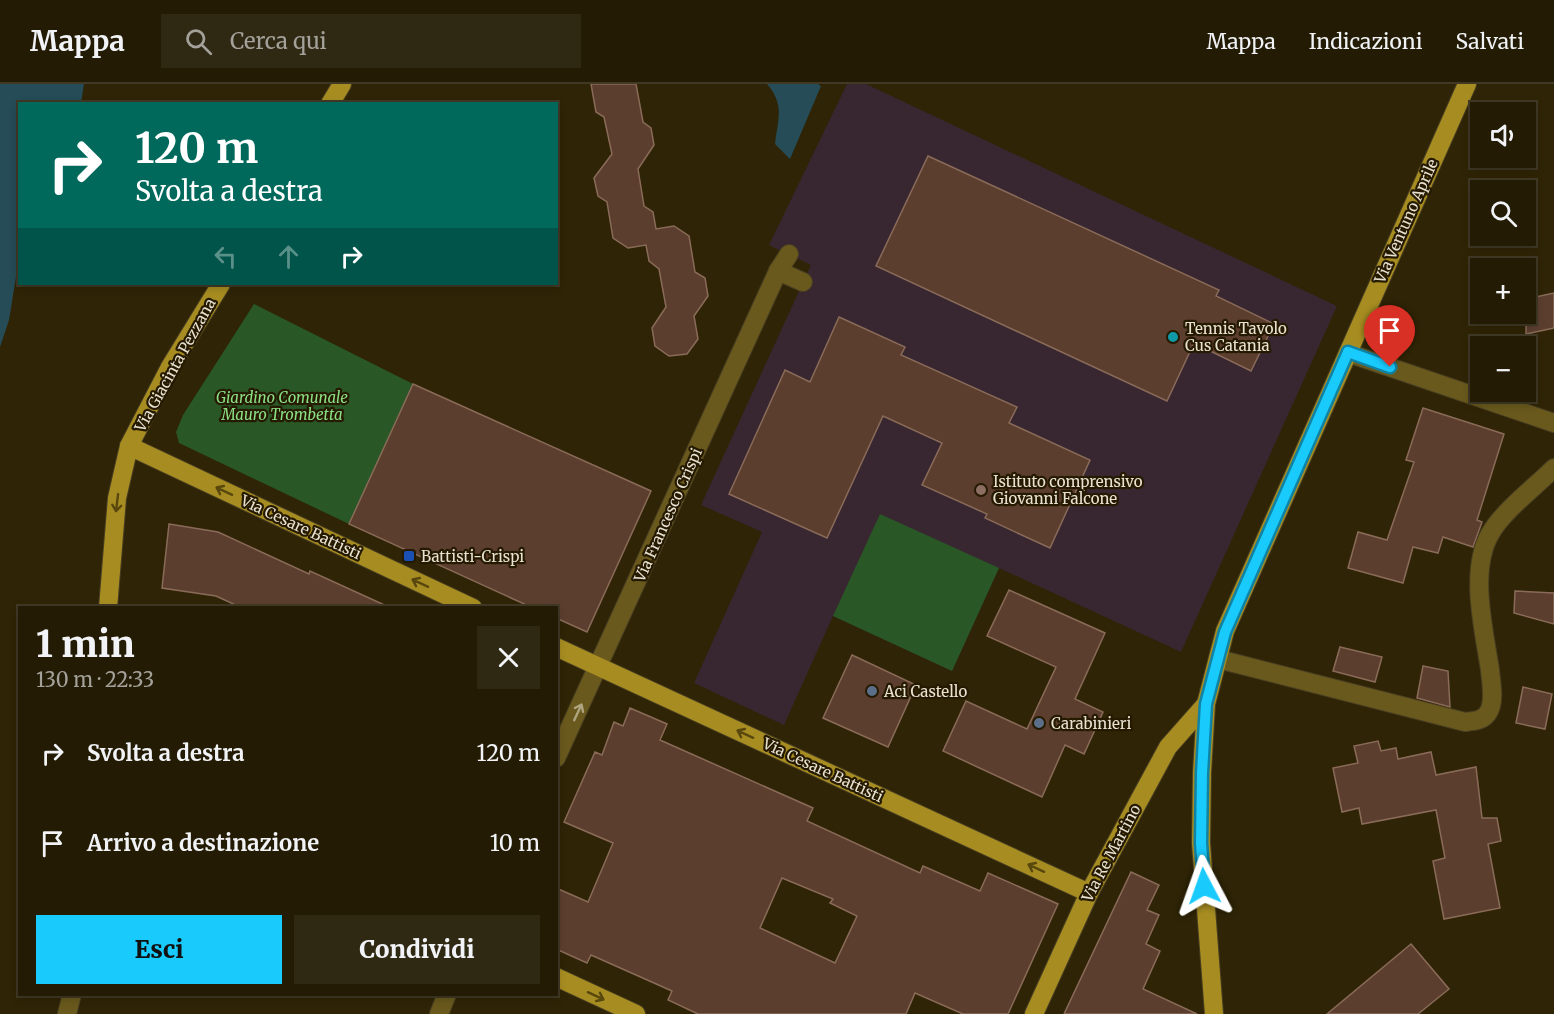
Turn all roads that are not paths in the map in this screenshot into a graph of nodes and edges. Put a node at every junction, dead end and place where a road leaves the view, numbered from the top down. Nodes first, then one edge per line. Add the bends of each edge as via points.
1 (342, 84) edge
2 (1467, 84) edge
3 (331, 102) edge
4 (789, 254) dead end
5 (778, 272) junction
6 (803, 282) dead end
7 (220, 285) edge
8 (1348, 352) junction
9 (1554, 423) edge
10 (129, 446) junction
11 (1554, 468) edge
12 (108, 606) edge
13 (469, 606) edge
14 (558, 648) edge
15 (1218, 658) junction
16 (600, 667) junction
17 (1206, 704) junction
18 (558, 754) edge
19 (1089, 892) junction
20 (558, 978) edge
21 (72, 996) edge
22 (446, 996) edge
23 (67, 1014) edge
24 (439, 1014) edge
25 (636, 1014) edge
26 (1034, 1014) edge
27 (1214, 1014) edge

1 - 3 main road
2 - 8 main road, Via Ventuno Aprile
4 - 5 street, Via Francesco Crispi
5 - 6 street
5 - 16 street, Via Francesco Crispi
7 - 10 main road, Via Giacinta Pezzana
8 - 9 street
8 - 15 main road, Via Ventuno Aprile via 1225,632
10 -> 12 main road, Via Giacinta Pezzana via 117,498
13 -> 10 main road, Via Cesare Battisti
11 - 15 street via 1490,534 1480,563 1479,589 1492,688 1489,711 1479,721 1465,722
14 - 16 main road, Via Cesare Battisti
15 - 17 main road, Via Ventuno Aprile
18 -> 16 street, Via Francesco Crispi
19 -> 16 main road, Via Cesare Battisti
17 - 19 main road, Via Re Martino via 1168,747
17 - 27 main road, Via Ventuno Aprile via 1201,843
19 - 26 main road, Via Re Martino
20 -> 25 main road
21 - 23 street
22 - 24 street

